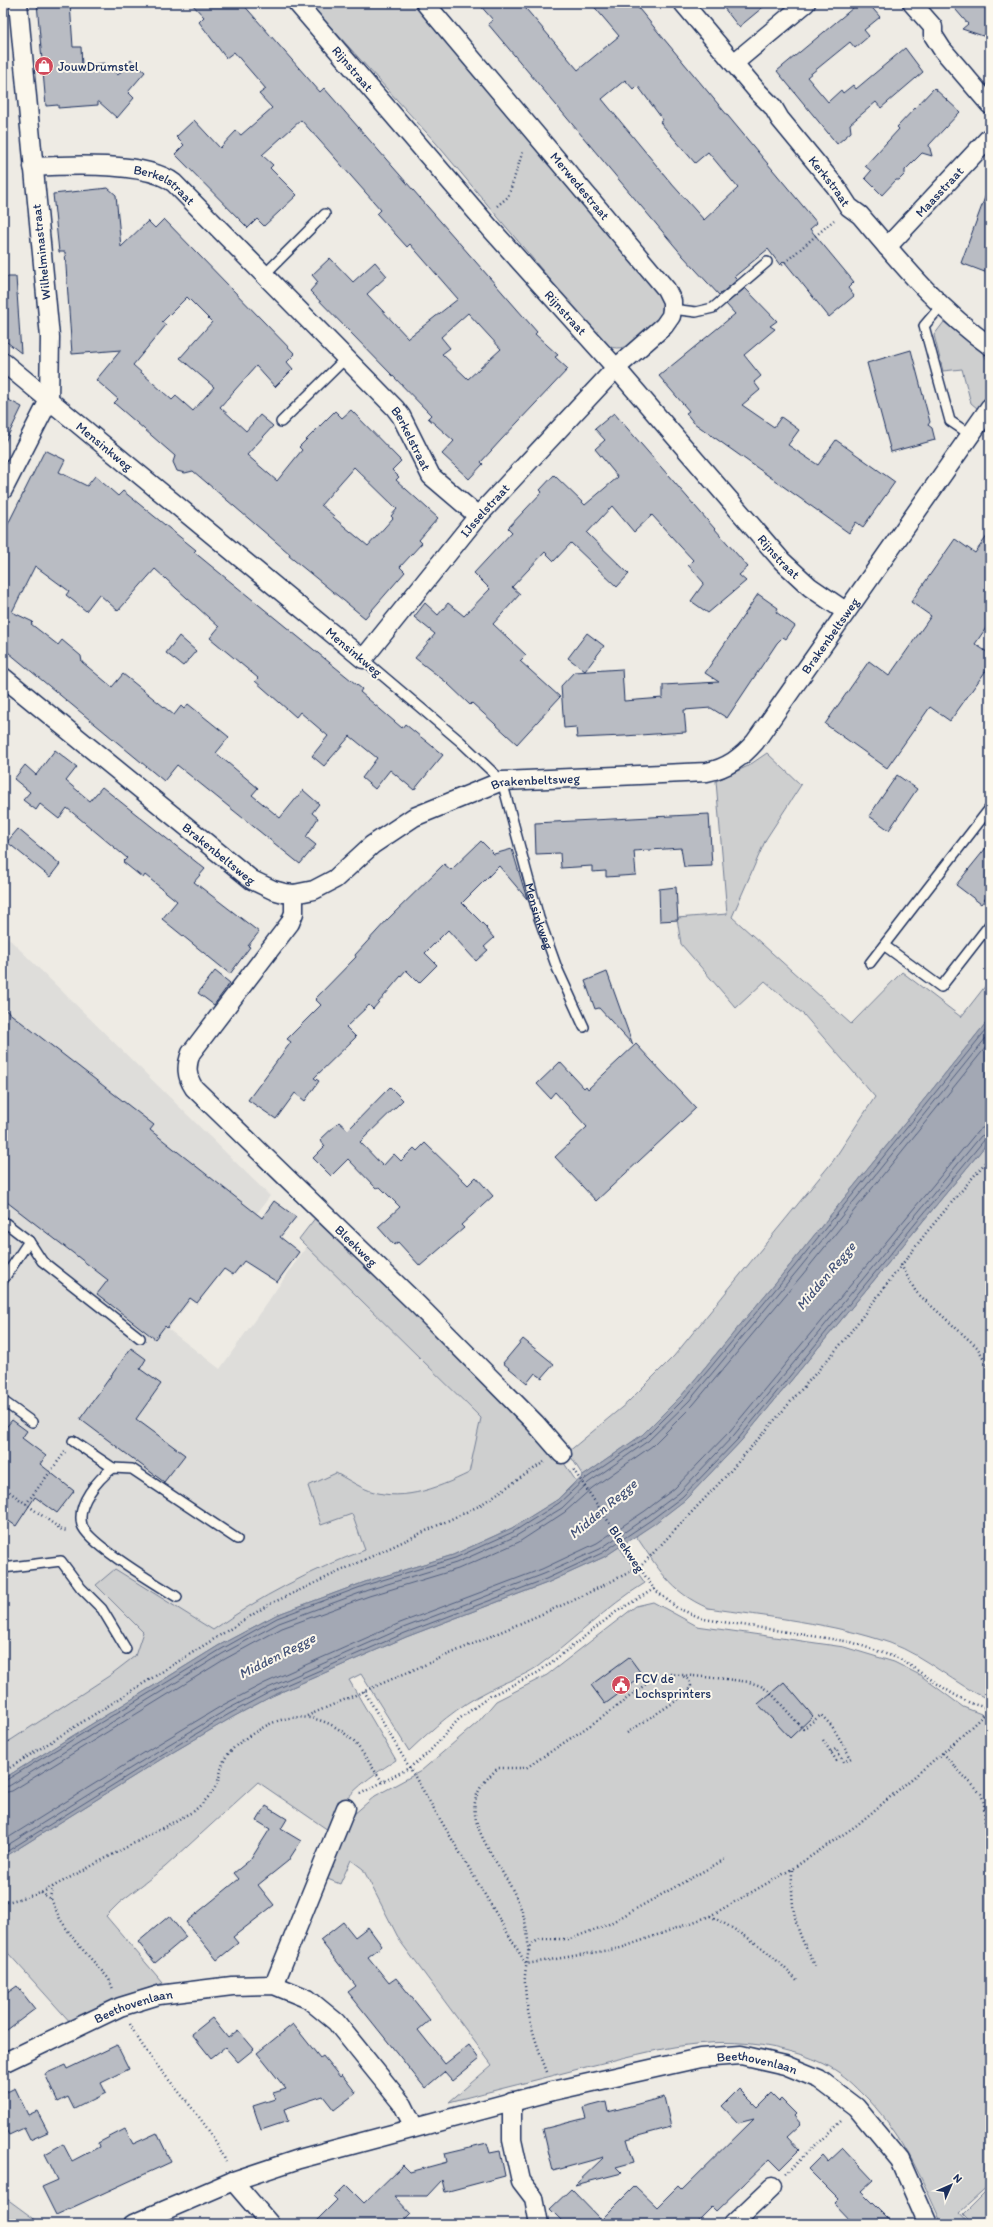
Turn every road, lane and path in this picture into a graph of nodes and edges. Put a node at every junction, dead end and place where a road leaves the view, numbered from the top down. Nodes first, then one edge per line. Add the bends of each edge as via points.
1 (18, 3) edge
2 (297, 3) edge
3 (425, 3) edge
4 (683, 3) edge
5 (806, 3) edge
6 (912, 3) edge
7 (734, 63) junction
8 (990, 105) edge
9 (990, 137) edge
10 (539, 138) junction
11 (33, 167) junction
12 (849, 207) junction
13 (325, 214) dead end
14 (482, 219) junction
15 (887, 247) junction
16 (767, 262) dead end
17 (754, 273) junction
18 (264, 275) junction
19 (941, 306) junction
20 (672, 310) junction
21 (990, 346) edge
22 (346, 358) junction
23 (3, 362) edge
24 (616, 368) junction
25 (49, 400) junction
26 (990, 407) edge
27 (282, 422) dead end
28 (971, 435) junction
29 (3, 490) edge
30 (478, 516) junction
31 (845, 611) junction
32 (363, 659) junction
33 (3, 677) edge
34 (502, 781) junction
35 (990, 808) edge
36 (294, 894) junction
37 (990, 924) edge
38 (885, 946) junction
39 (870, 963) dead end
40 (584, 1027) dead end
41 (990, 1157) edge
42 (3, 1221) edge
43 (30, 1241) junction
44 (901, 1265) junction
45 (3, 1280) edge
46 (140, 1338) dead end
47 (990, 1369) edge
48 (3, 1401) edge
49 (32, 1422) dead end
50 (73, 1441) joint
51 (561, 1451) junction
52 (113, 1468) junction
53 (3, 1487) edge
54 (26, 1504) junction
55 (88, 1535) junction
56 (237, 1539) dead end
57 (640, 1567) junction
58 (3, 1568) edge
59 (654, 1589) junction
60 (177, 1597) dead end
61 (126, 1649) dead end
62 (683, 1676) junction
63 (364, 1691) junction
64 (990, 1709) edge
65 (307, 1716) junction
66 (627, 1733) dead end
67 (823, 1740) dead end
68 (831, 1752) junction
69 (942, 1753) junction
70 (838, 1763) dead end
71 (409, 1768) junction
72 (3, 1772) edge
73 (382, 1781) junction
74 (346, 1808) joint
75 (727, 1858) dead end
76 (990, 1868) edge
77 (792, 1869) junction
78 (54, 1886) junction
79 (41, 1893) junction
80 (51, 1899) junction
81 (3, 1902) edge
82 (710, 1916) junction
83 (528, 1953) junction
84 (526, 1964) junction
85 (816, 1967) dead end
86 (798, 1982) dead end
87 (274, 1985) junction
88 (120, 2007) junction
89 (3, 2063) edge
90 (553, 2091) junction
91 (512, 2101) junction
92 (856, 2107) junction
93 (414, 2127) junction
94 (233, 2181) junction
95 (772, 2187) joint
96 (133, 2224) edge
97 (270, 2224) edge
98 (539, 2224) edge
99 (733, 2224) edge
100 (928, 2224) edge

1 - 11 street, Wilhelminastraat
2 - 14 street, Rijnstraat
3 - 10 street, Merwedestraat
4 - 7 street, Kerkstraat
5 - 7 street
6 - 8 street via 933,27 933,36 942,49
7 - 12 street, Kerkstraat via 773,107
9 - 15 street, Maasstraat
10 - 14 path via 524,150 508,197
10 - 20 street, Merwedestraat via 666,289 672,301
11 - 18 street, Berkelstraat via 95,165 162,175 174,183
11 - 25 street, Wilhelminastraat via 50,337
12 - 15 street, Kerkstraat via 860,215
12 - 17 path via 776,271
13 - 18 lane
14 - 24 street, Rijnstraat
15 - 19 street, Kerkstraat
16 - 17 lane
17 - 20 lane via 714,308 696,312
18 - 22 street, Berkelstraat
19 - 21 street, Kerkstraat
19 - 28 lane via 924,326 950,421
20 - 24 street via 664,326
22 - 27 lane
22 - 30 street, Berkelstraat via 399,412 431,476
23 - 25 street, Mensinkweg
24 - 30 street, IJsselstraat
24 - 31 street, Rijnstraat via 782,561 810,587
25 - 29 street, Wilhelminastraat
25 - 32 street, Mensinkweg
26 - 28 street, Brakenbeltsweg
28 - 31 street, Brakenbeltsweg
30 - 32 street, IJsselstraat
31 - 34 street, Brakenbeltsweg via 755,742 745,753 718,770
32 - 34 lane, Mensinkweg via 461,742
33 - 36 street, Brakenbeltsweg via 252,880 273,890
34 - 36 street, Brakenbeltsweg via 414,817 372,845 335,879 314,890
34 - 40 lane, Mensinkweg via 539,918 557,968
35 - 38 lane
36 - 51 street, Bleekweg via 294,913 290,923 191,1053 187,1070 188,1079 194,1088 418,1305
37 - 38 lane via 941,987
38 - 39 lane
41 - 44 path
42 - 43 lane
43 - 45 lane
43 - 46 lane via 42,1261
44 - 47 path via 916,1292 976,1347
44 - 57 path via 842,1343 725,1477
48 - 49 lane
50 - 52 lane
50 - 54 path
51 - 57 path, Bleekweg
51 - 72 path via 479,1506 268,1605
52 - 55 lane via 102,1476 86,1500 82,1524
52 - 56 lane via 132,1470
53 - 54 path
54 - 55 path via 62,1530
55 - 60 lane
57 - 59 path, Bleekweg
57 - 63 path via 574,1600
58 - 61 lane via 61,1561 81,1588 102,1609
59 - 64 path, Bleekweg via 677,1608 704,1619 874,1648 900,1659 970,1703
59 - 71 path via 616,1612 539,1672 490,1696 460,1719 428,1753
62 - 66 path via 689,1680 690,1686 685,1695
62 - 68 path via 726,1679 761,1686 770,1692 803,1729 821,1715 832,1726 850,1758 844,1762 836,1749
62 - 83 path via 671,1674 650,1681 604,1716 526,1768 498,1768 483,1783 477,1794 474,1814 482,1835 520,1906 526,1926
63 - 65 path
63 - 71 path
64 - 69 path
65 - 73 path via 326,1722 348,1736
65 - 78 path via 294,1716 269,1724 245,1737 227,1756 220,1768 217,1783 208,1798 194,1811
67 - 68 path
68 - 70 path
69 - 76 path via 981,1794
69 - 77 path via 857,1825
71 - 73 path
71 - 84 path
73 - 74 path via 363,1791
74 - 87 street
75 - 83 path via 607,1925 570,1939 540,1939 532,1944
77 - 82 path
77 - 85 path via 792,1900 796,1928
78 - 79 path
78 - 80 path
79 - 80 path
79 - 81 path
80 - 88 path via 60,1919 75,1941 109,1979
82 - 84 path via 621,1948
82 - 86 path via 748,1937 776,1958
83 - 84 path
84 - 90 path via 524,1983 528,2010 534,2038
87 - 88 street, Beethovenlaan via 181,1991
87 - 93 street, Beethovenlaan via 308,1999 336,2022 403,2105
88 - 89 street, Beethovenlaan
88 - 94 path via 152,2059 213,2136
90 - 91 street, Beethovenlaan
90 - 92 street, Beethovenlaan via 700,2058 741,2055 785,2065 819,2079
91 - 93 street, Beethovenlaan
91 - 98 street via 512,2140 521,2181 534,2198
92 - 95 path
92 - 100 street, Beethovenlaan via 900,2160
93 - 94 street, Beethovenlaan via 299,2159
94 - 96 street, Beethovenlaan
94 - 97 street
95 - 99 street

